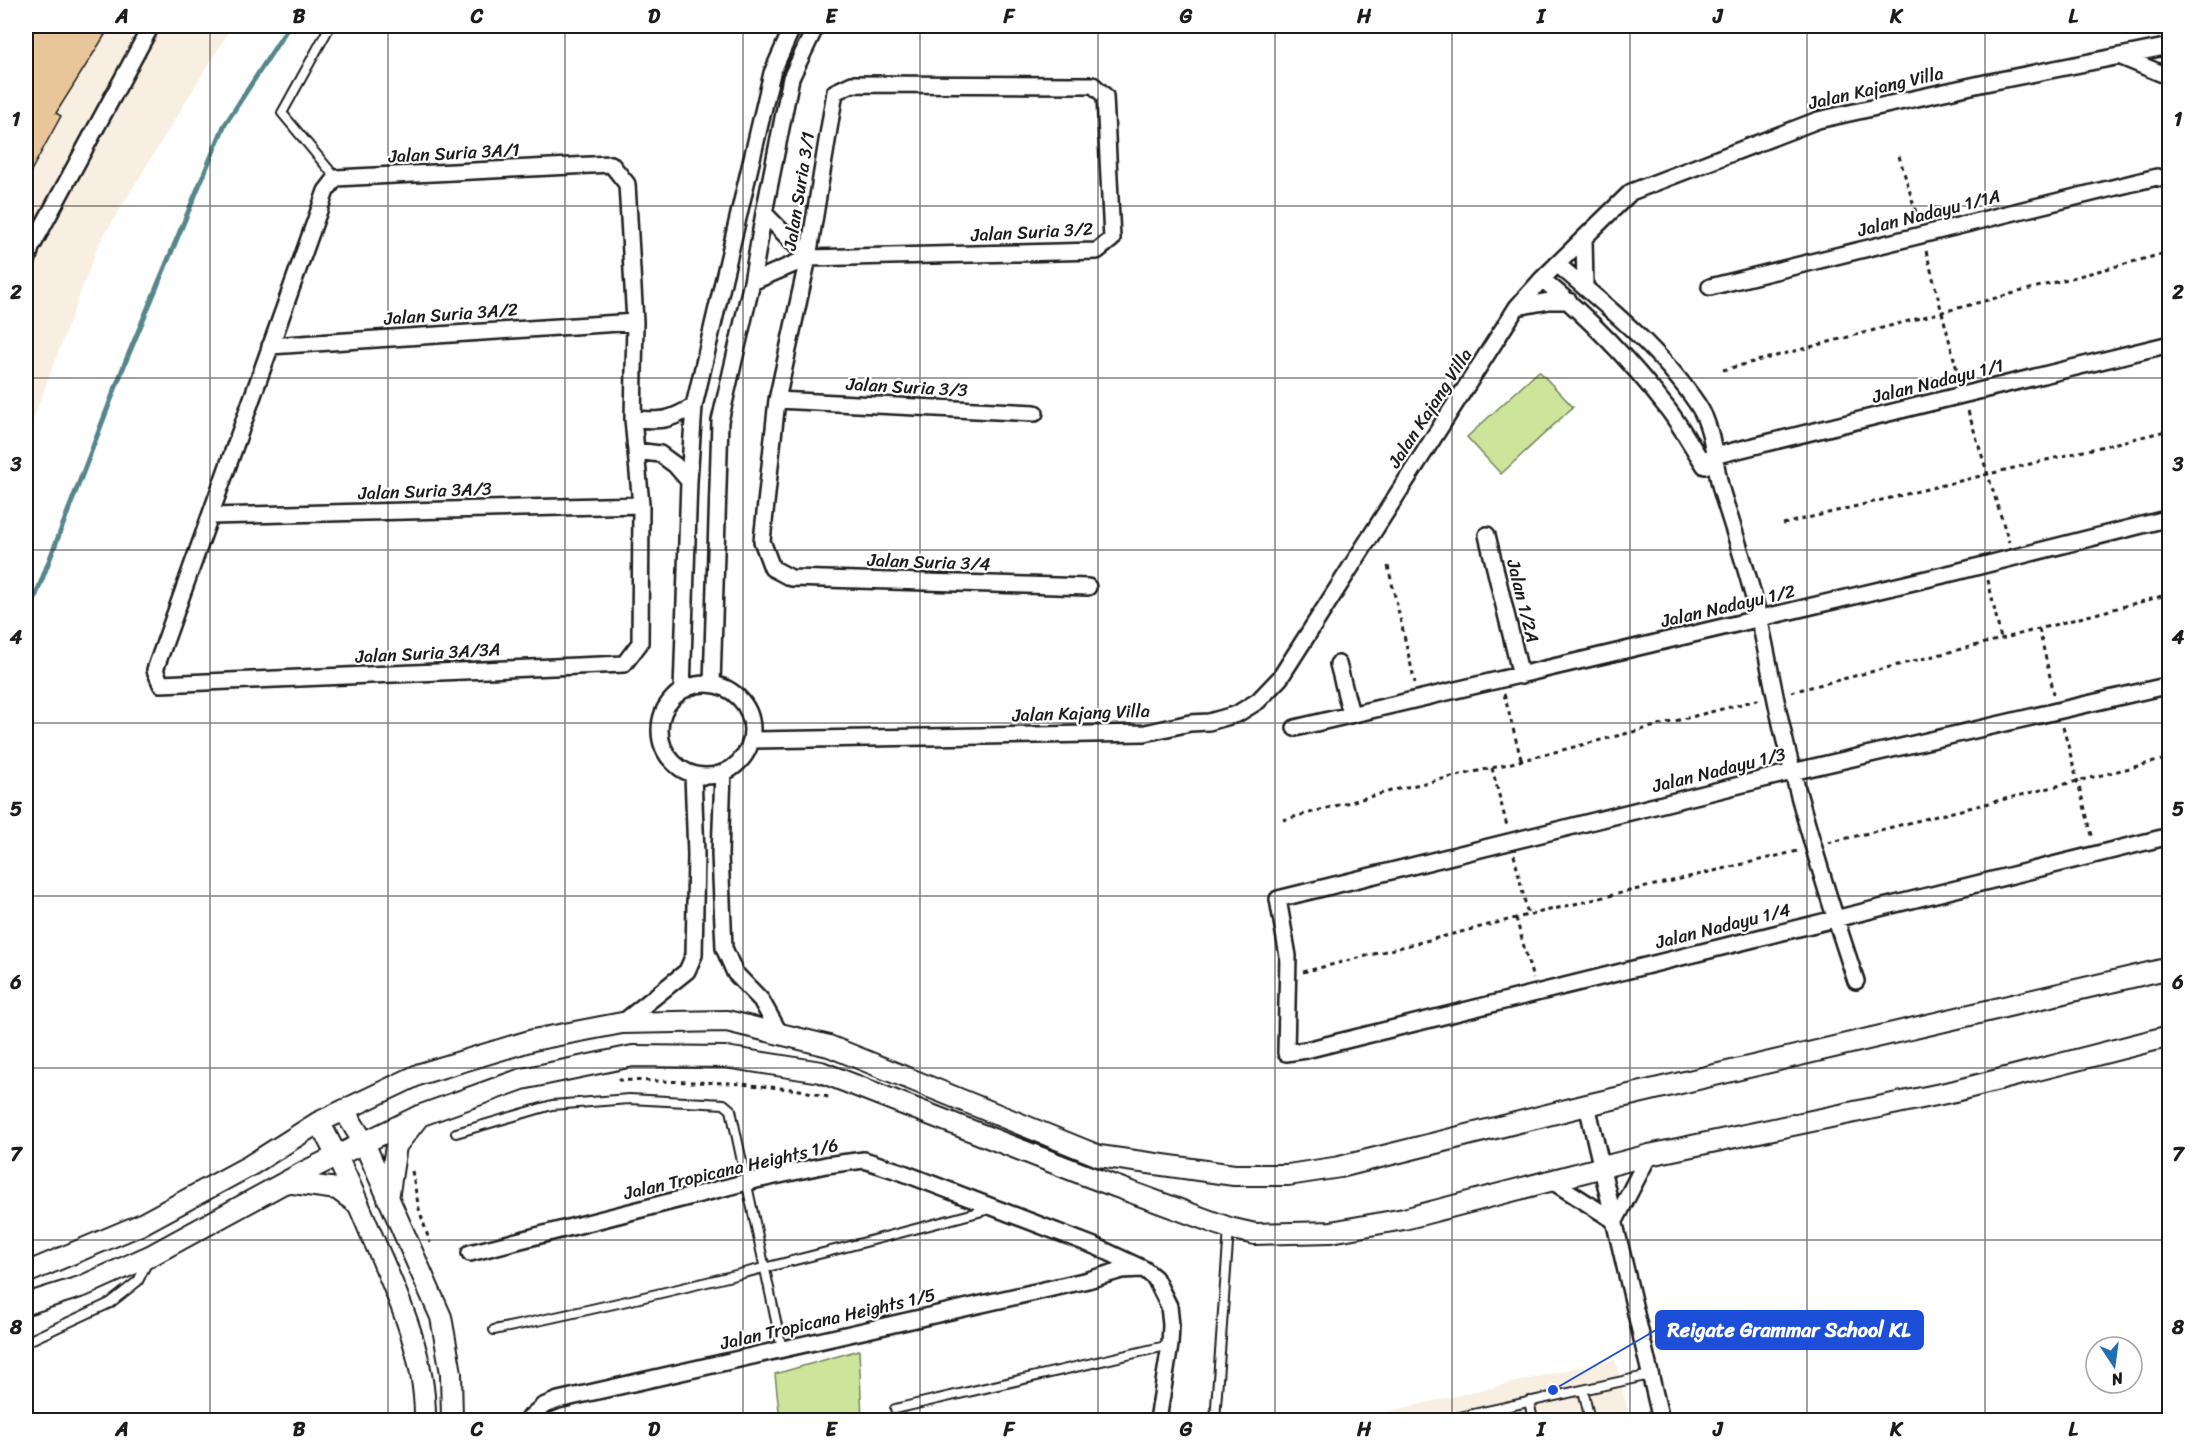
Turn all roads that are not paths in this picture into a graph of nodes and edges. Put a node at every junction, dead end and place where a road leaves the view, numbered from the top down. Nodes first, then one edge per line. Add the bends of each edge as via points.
1 (151, 26) edge
2 (330, 26) edge
3 (793, 26) edge
4 (816, 26) edge
5 (2169, 46) edge
6 (2119, 56) junction
7 (2169, 77) edge
8 (1105, 96) joint
9 (336, 178) junction
10 (2163, 179) edge
11 (764, 213) junction
12 (1584, 238) junction
13 (808, 258) junction
14 (1557, 264) junction
15 (26, 265) edge
16 (1542, 279) junction
17 (752, 282) junction
18 (1710, 287) dead end
19 (1585, 288) junction
20 (1569, 301) junction
21 (1517, 307) junction
22 (635, 321) junction
23 (1628, 327) junction
24 (1611, 343) junction
25 (2169, 344) edge
26 (270, 346) junction
27 (1664, 363) junction
28 (1644, 379) junction
29 (777, 400) junction
30 (694, 406) junction
31 (1035, 413) dead end
32 (633, 419) junction
33 (636, 450) junction
34 (1716, 456) junction
35 (1701, 459) junction
36 (689, 482) junction
37 (1719, 485) junction
38 (641, 505) junction
39 (210, 516) junction
40 (2169, 518) edge
41 (1487, 536) dead end
42 (772, 568) joint
43 (1088, 587) dead end
44 (1759, 619) junction
45 (1338, 664) dead end
46 (1521, 676) junction
47 (712, 684) junction
48 (2169, 685) edge
49 (682, 690) junction
50 (1351, 714) junction
51 (1295, 728) dead end
52 (751, 740) junction
53 (1792, 772) junction
54 (723, 773) junction
55 (693, 774) junction
56 (2169, 836) edge
57 (1835, 919) junction
58 (2169, 968) edge
59 (1856, 981) dead end
60 (622, 1023) junction
61 (780, 1034) junction
62 (2169, 1036) edge
63 (1286, 1053) joint
64 (1587, 1105) junction
65 (344, 1110) junction
66 (419, 1116) junction
67 (319, 1122) junction
68 (456, 1133) dead end
69 (364, 1143) junction
70 (1649, 1155) junction
71 (337, 1156) junction
72 (1601, 1167) junction
73 (1552, 1181) junction
74 (286, 1182) junction
75 (747, 1182) junction
76 (388, 1199) junction
77 (358, 1205) junction
78 (994, 1208) junction
79 (1615, 1221) junction
80 (1229, 1228) junction
81 (1097, 1247) junction
82 (470, 1252) dead end
83 (150, 1256) junction
84 (765, 1267) junction
85 (1144, 1269) junction
86 (26, 1274) edge
87 (1088, 1280) junction
88 (26, 1304) edge
89 (494, 1330) dead end
90 (26, 1342) edge
91 (1170, 1345) junction
92 (783, 1349) junction
93 (1650, 1375) junction
94 (1583, 1390) junction
95 (1529, 1401) junction
96 (895, 1409) dead end
97 (425, 1420) edge
98 (452, 1420) edge
99 (526, 1420) edge
100 (1158, 1420) edge
101 (1215, 1420) edge
102 (1446, 1420) edge
103 (1533, 1420) edge
104 (1590, 1420) edge
105 (1662, 1420) edge

1 - 15 street via 31,248
2 - 9 lane via 282,113
3 - 30 street via 772,73
4 - 11 street via 791,78
5 - 6 street, Jalan Kajang Villa
6 - 7 street
6 - 12 street, Jalan Kajang Villa via 1818,120 1631,192
8 - 13 street, Jalan Suria 3/1 via 1093,85 852,84 835,92
8 - 13 street, Jalan Suria 3/2 via 1112,239 1097,251
9 - 22 street, Jalan Suria 3A/1 via 611,164 627,184
9 - 26 street via 326,191
10 - 18 street, Jalan Nadayu 1/1A
11 - 13 street
11 - 17 street
12 - 14 street, Jalan Kajang Villa
12 - 19 street
13 - 17 street, Jalan Suria 3/2
13 - 29 street, Jalan Suria 3/1
14 - 16 street, Jalan Kajang Villa
14 - 19 street
16 - 20 street
16 - 21 street, Jalan Kajang Villa
17 - 47 street via 720,421
19 - 23 street
20 - 21 street
20 - 24 street
21 - 52 street, Jalan Kajang Villa via 1280,678 1258,701 1237,714 1145,733
22 - 26 street, Jalan Suria 3A/2
22 - 32 street, Jalan Suria 3A/1
23 - 24 street
23 - 27 street
24 - 28 street
25 - 34 street, Jalan Nadayu 1/1
26 - 39 street
27 - 28 street
27 - 34 street via 1699,406
28 - 35 street
29 - 31 street, Jalan Suria 3/3
29 - 42 street, Jalan Suria 3/1 via 762,541
30 - 32 street via 664,421
30 - 36 street
32 - 33 street, Jalan Suria 3A/3A
33 - 36 street via 660,454
33 - 38 street, Jalan Suria 3A/3A
34 - 35 street, Jalan Nadayu 1/1
34 - 37 street
35 - 37 street
36 - 49 street
37 - 44 street
38 - 39 street, Jalan Suria 3A/3
38 - 39 street, Jalan Suria 3A/3A via 640,643 624,664 161,684 155,670
40 - 44 street, Jalan Nadayu 1/2
41 - 46 street, Jalan 1/2A
42 - 43 street, Jalan Suria 3/4 via 791,578
44 - 46 street, Jalan Nadayu 1/2
44 - 53 street
45 - 50 street
46 - 50 street, Jalan Nadayu 1/2
47 - 49 street via 696,684
47 - 52 street via 739,697 752,724
48 - 53 street, Jalan Nadayu 1/3
49 - 55 street via 662,713 659,728 668,757
50 - 51 street, Jalan Nadayu 1/2
52 - 54 street via 746,754
53 - 57 street
53 - 63 street, Jalan Nadayu 1/3 via 1278,898 1288,956
54 - 55 street
54 - 61 street via 720,854 724,948 735,973 761,1000
55 - 60 street via 694,955 687,971
56 - 57 street, Jalan Nadayu 1/4
57 - 59 street
57 - 63 street, Jalan Nadayu 1/4
58 - 64 street
60 - 61 street via 723,1021
60 - 65 street via 533,1040 420,1074
61 - 64 street via 829,1046 1099,1156 1234,1175 1288,1175 1341,1167
62 - 70 street via 1955,1091
64 - 72 street
65 - 67 street
65 - 69 street
66 - 69 street
66 - 76 street via 396,1146
66 - 80 street via 522,1079 633,1056 725,1057 820,1072
67 - 71 street
67 - 86 street via 140,1225
68 - 75 lane via 552,1105 629,1099 724,1104 731,1110
69 - 71 street
69 - 76 street
70 - 72 street
70 - 79 street
71 - 74 street
71 - 77 street
72 - 73 street
72 - 79 street
73 - 79 street
73 - 80 street via 1404,1219 1331,1232 1255,1234
74 - 77 street via 337,1189
74 - 83 street
75 - 78 street, Jalan Tropicana Heights 1/6 via 864,1160
75 - 82 street, Jalan Tropicana Heights 1/6
75 - 84 lane
76 - 98 street via 441,1317 451,1373
77 - 97 street via 404,1314 420,1363
78 - 81 street, Jalan Tropicana Heights 1/6
78 - 84 lane
79 - 93 street
80 - 101 lane
81 - 85 street, Jalan Tropicana Heights 1/6
81 - 87 street via 1104,1263
83 - 88 street via 83,1286
83 - 90 lane via 138,1281 110,1304
84 - 89 lane
84 - 92 lane
85 - 87 street, Jalan Tropicana Heights 1/5 via 1122,1270
85 - 91 street via 1155,1278 1169,1306
87 - 92 street, Jalan Tropicana Heights 1/5
91 - 96 lane
91 - 100 street
92 - 99 street, Jalan Tropicana Heights 1/5 via 558,1400
93 - 94 lane
93 - 105 street
94 - 95 lane
94 - 104 lane
95 - 102 lane
95 - 103 lane

